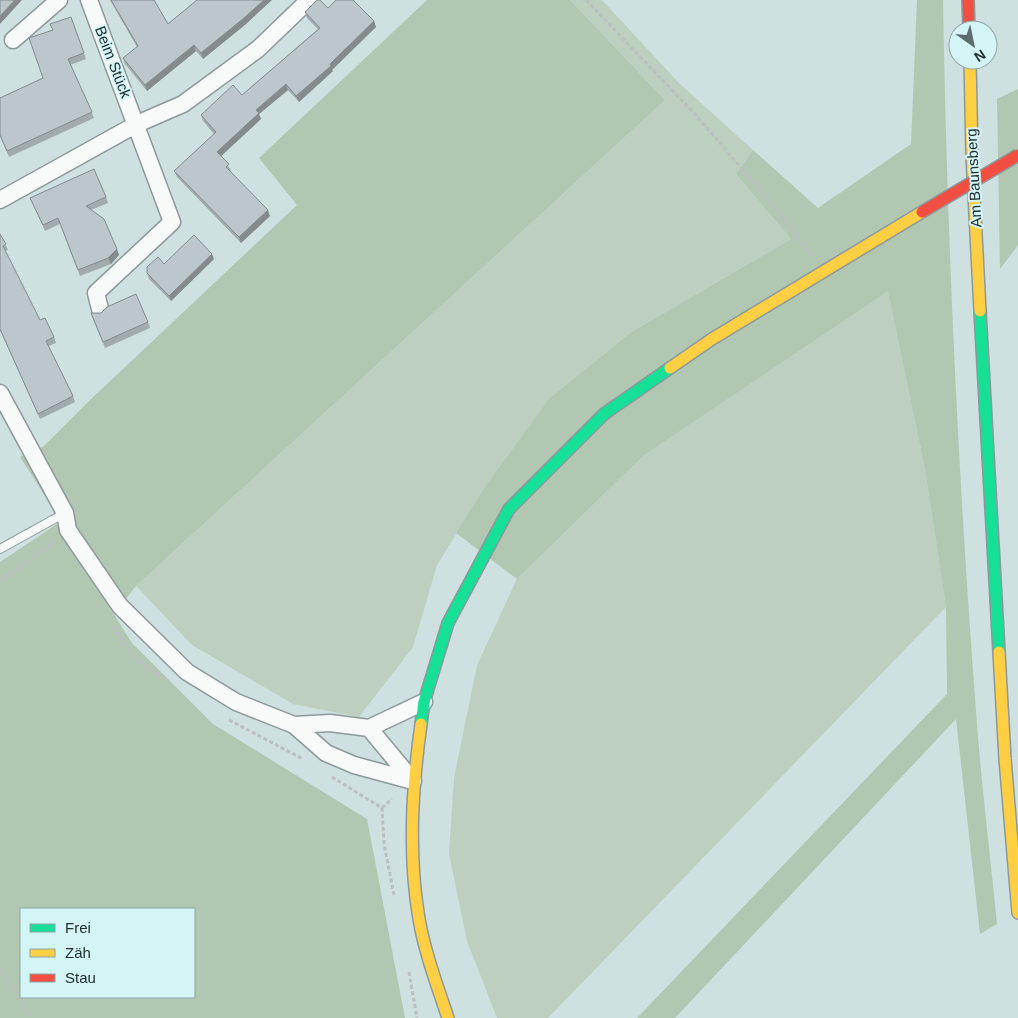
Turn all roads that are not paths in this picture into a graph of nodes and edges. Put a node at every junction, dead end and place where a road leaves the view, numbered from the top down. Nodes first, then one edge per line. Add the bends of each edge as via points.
1 (60, 0) edge
2 (88, 0) edge
3 (309, 0) edge
4 (968, 0) edge
5 (969, 20) edge
6 (13, 40) dead end
7 (970, 70) edge
8 (137, 124) junction
9 (1018, 155) edge
10 (0, 200) edge
11 (100, 309) dead end
12 (0, 393) edge
13 (65, 513) junction
14 (0, 549) edge
15 (424, 702) junction
16 (294, 725) junction
17 (369, 728) junction
18 (413, 780) junction
19 (1018, 913) edge
20 (448, 1018) edge

1 - 6 street
2 - 8 street, Beim Stück
3 - 8 street via 258,49 183,104
4 - 5 street
7 - 19 street, Am Baunsberg via 979,296 1005,759
8 - 10 street
8 - 11 street, Beim Stück via 172,222 96,294
9 - 15 street, bridge via 712,339 604,414 509,509 448,623
12 - 13 street
13 - 14 lane
13 - 16 street via 68,530 120,606 187,672 236,702
15 - 17 street
15 - 18 street
16 - 17 street via 330,723
16 - 18 street via 326,753 354,765
17 - 18 street
18 - 20 street via 412,847 419,918 429,962

